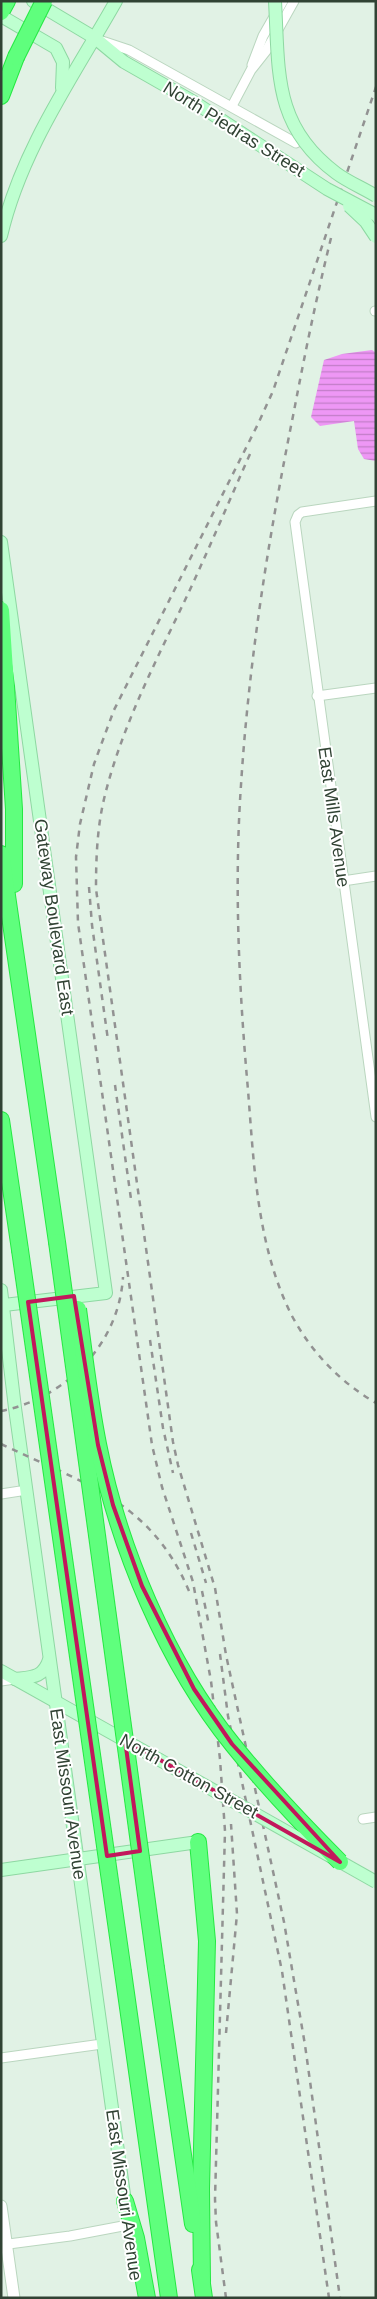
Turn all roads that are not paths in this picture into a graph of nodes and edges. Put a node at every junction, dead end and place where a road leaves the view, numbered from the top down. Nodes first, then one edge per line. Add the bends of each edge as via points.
1 (7, 1) edge
2 (33, 1) edge
3 (44, 1) edge
4 (116, 1) edge
5 (275, 1) edge
6 (283, 1) edge
7 (294, 1) edge
8 (1, 12) edge
9 (1, 16) edge
10 (95, 38) junction
11 (251, 70) junction
12 (1, 96) edge
13 (60, 96) junction
14 (232, 106) junction
15 (296, 143) dead end
16 (327, 189) junction
17 (376, 196) edge
18 (376, 215) edge
19 (1, 236) edge
20 (376, 237) edge
21 (376, 500) edge
22 (1, 542) edge
23 (1, 610) edge
24 (376, 688) edge
25 (317, 696) junction
26 (1, 854) edge
27 (376, 876) edge
28 (343, 881) junction
29 (14, 947) junction
30 (372, 1065) edge
31 (376, 1117) edge
32 (1, 1120) edge
33 (58, 1242) junction
34 (1, 1290) edge
35 (4, 1305) junction
36 (27, 1490) junction
37 (1, 1494) edge
38 (49, 1660) junction
39 (1, 1671) edge
40 (15, 1679) junction
41 (1, 1681) edge
42 (55, 1701) junction
43 (376, 1817) edge
44 (362, 1819) dead end
45 (198, 1842) joint
46 (77, 1861) junction
47 (340, 1862) junction
48 (1, 1870) edge
49 (376, 1882) edge
50 (102, 2044) junction
51 (1, 2058) edge
52 (125, 2201) junction
53 (1, 2206) edge
54 (128, 2225) junction
55 (4, 2244) edge
56 (203, 2290) edge
57 (14, 2298) edge
58 (138, 2298) edge
59 (147, 2298) edge
60 (169, 2298) edge

1 - 8 highway
2 - 10 main road, North Piedras Street
3 - 12 highway, bridge
4 - 10 main road
5 - 17 main road, North Piedras Street, bridge via 279,84 290,117 310,149 325,164
6 - 11 street via 258,47
7 - 11 street via 266,51
9 - 13 main road via 50,44 60,54 64,70
10 - 13 main road
10 - 14 street, North Piedras Street via 129,50
10 - 16 main road, North Piedras Street, bridge via 124,62 194,102
11 - 14 street
13 - 19 main road via 24,165
14 - 15 street, North Piedras Street
16 - 18 main road, North Piedras Street, bridge
16 - 20 main road, bridge via 366,222
21 - 25 street, East Mills Avenue via 302,512 296,518
22 - 35 main road, Gateway Boulevard East via 106,1293
23 - 29 highway via 14,809
24 - 25 street
25 - 28 street, East Mills Avenue
26 - 29 highway
27 - 28 street
28 - 30 street, East Mills Avenue
29 - 33 highway
30 - 31 street, East Mills Avenue
32 - 60 highway, bridge
33 - 47 highway, bridge via 78,1307 103,1466 128,1553 142,1586 194,1689 232,1744
33 - 56 highway, bridge
34 - 35 main road, East Missouri Avenue
35 - 36 main road, East Missouri Avenue
36 - 37 street
36 - 38 main road, East Missouri Avenue
38 - 40 main road via 42,1674
38 - 42 main road, East Missouri Avenue
39 - 40 main road, North Cotton Street
40 - 41 street
40 - 42 main road, North Cotton Street
42 - 46 main road, East Missouri Avenue
42 - 47 main road, North Cotton Street, bridge
43 - 44 street
45 - 46 main road
45 - 56 highway via 207,1940 201,2189
46 - 48 main road
46 - 50 main road, East Missouri Avenue
47 - 49 main road, North Cotton Street, bridge
50 - 51 street
50 - 52 main road, East Missouri Avenue
52 - 54 main road, East Missouri Avenue
52 - 59 highway via 136,2238
53 - 55 street
54 - 55 street
54 - 58 main road, East Missouri Avenue
55 - 57 street

